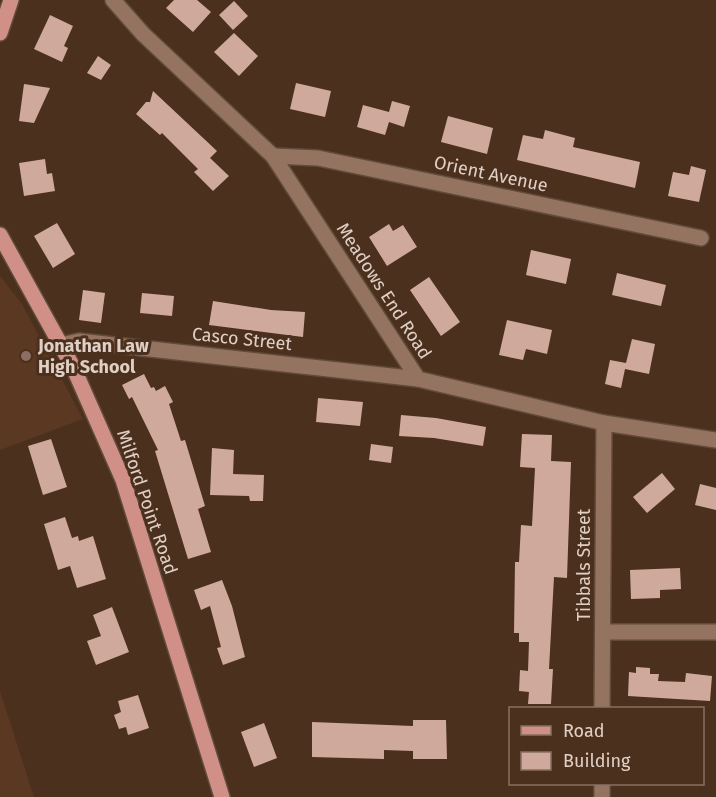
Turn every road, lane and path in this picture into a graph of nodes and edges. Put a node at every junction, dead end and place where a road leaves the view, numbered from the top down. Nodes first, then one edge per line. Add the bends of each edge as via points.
1 (11, 0) edge
2 (113, 0) edge
3 (0, 33) edge
4 (273, 156) junction
5 (700, 238) dead end
6 (2, 241) edge
7 (61, 345) junction
8 (418, 379) junction
9 (604, 423) junction
10 (716, 440) edge
11 (603, 632) junction
12 (716, 632) edge
13 (602, 707) edge
14 (222, 797) edge

1 - 3 main road
2 - 4 street, Meadows End Road via 143,34
4 - 5 street, Orient Avenue via 318,158
4 - 8 street, Meadows End Road
6 - 7 main road, Milford Point Road
7 - 8 street, Casco Street via 79,340
7 - 14 main road, Milford Point Road via 98,418 123,480
8 - 9 street, Meadows End Road
9 - 10 street, Meadows End Road
9 - 11 street, Tibbals Street
11 - 12 street
11 - 13 street, Tibbals Street

